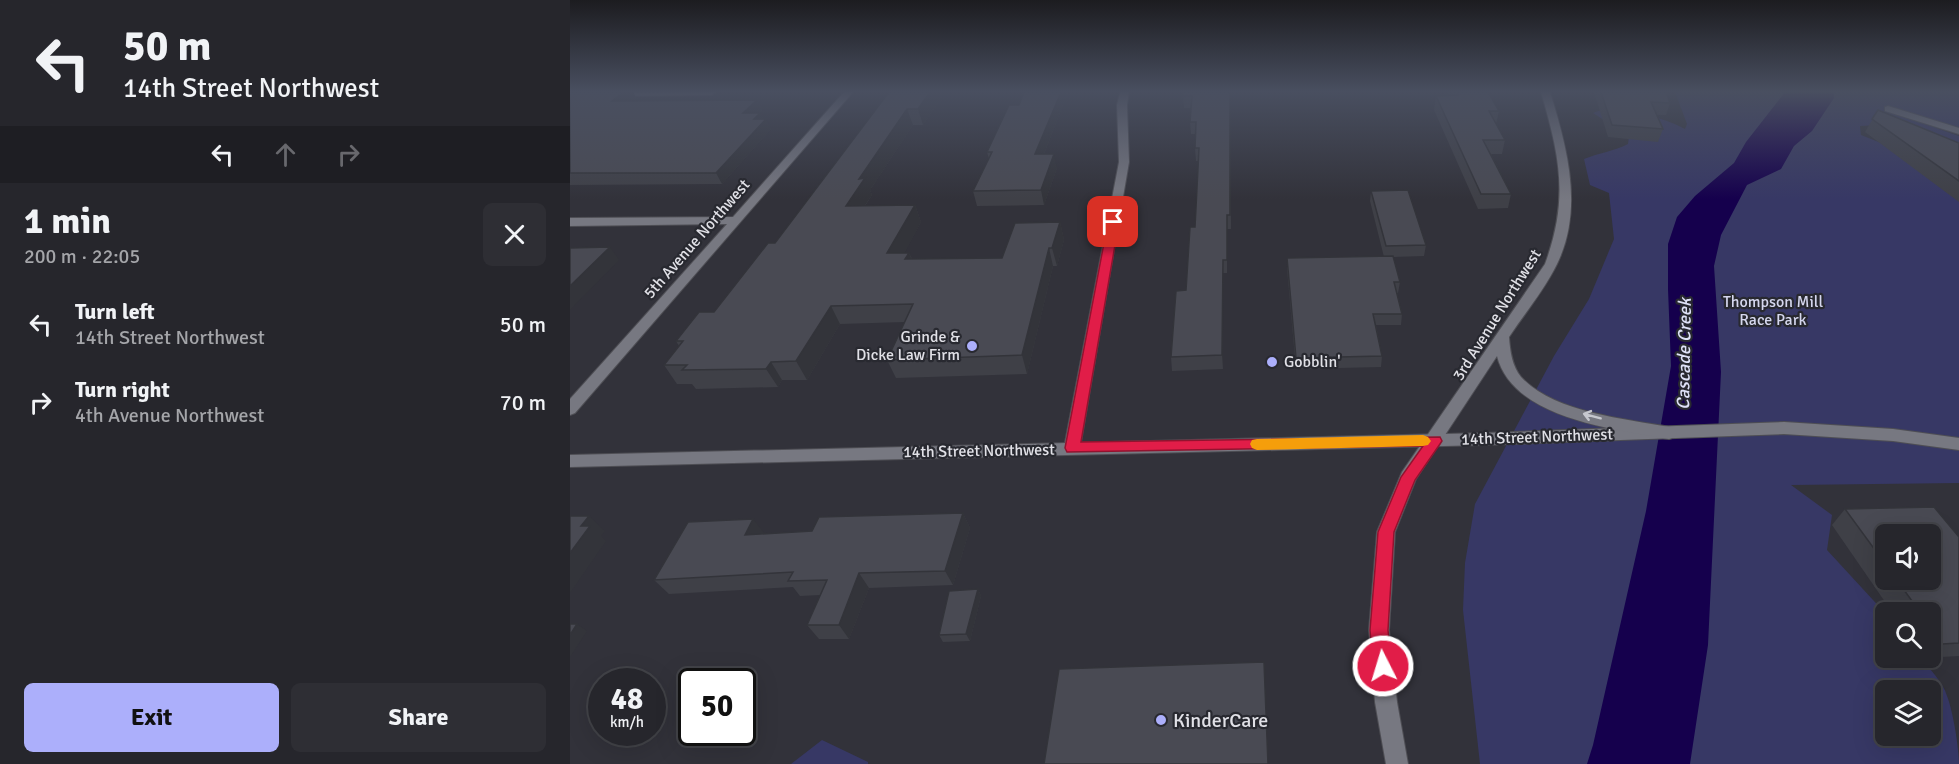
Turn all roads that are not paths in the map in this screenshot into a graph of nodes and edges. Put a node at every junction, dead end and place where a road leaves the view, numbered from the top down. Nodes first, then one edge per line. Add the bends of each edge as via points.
1 (817, 128) edge
2 (1123, 128) edge
3 (1557, 128) edge
4 (735, 220) junction
5 (570, 222) edge
6 (1502, 337) junction
7 (570, 409) edge
8 (1669, 433) junction
9 (1435, 441) junction
10 (1959, 444) edge
11 (1072, 448) junction
12 (570, 461) edge
13 (1397, 764) edge

1 - 4 street, 5th Avenue Northwest
2 - 11 street via 1124,162
3 - 6 street, 3rd Avenue Northwest via 1563,164 1563,229 1551,264
4 - 5 street
4 - 7 street, 5th Avenue Northwest
8 -> 6 street via 1596,418 1548,402 1525,389 1512,375 1502,353
6 - 9 street, 3rd Avenue Northwest
8 - 9 street, 14th Street Northwest
8 - 10 street, 14th Street Northwest via 1784,428
9 - 11 street, 14th Street Northwest
9 - 13 street, 3rd Avenue Northwest via 1408,477 1386,532 1379,630
11 - 12 street, 14th Street Northwest

